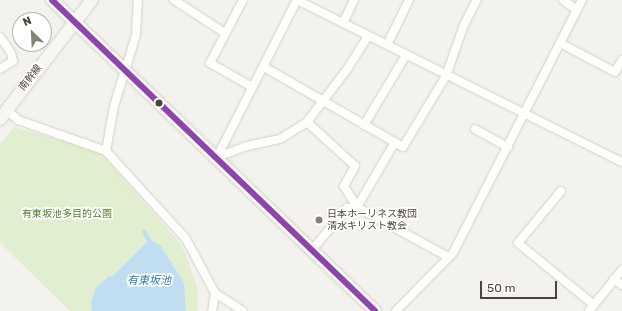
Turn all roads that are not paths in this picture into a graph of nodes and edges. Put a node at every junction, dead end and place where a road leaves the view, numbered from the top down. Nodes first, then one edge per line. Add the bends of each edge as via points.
1 (52, 0) edge
2 (92, 0) edge
3 (138, 0) edge
4 (174, 0) edge
5 (243, 0) edge
6 (297, 0) edge
7 (354, 0) edge
8 (409, 0) edge
9 (477, 0) edge
10 (563, 0) edge
11 (582, 0) edge
12 (577, 10) junction
13 (75, 22) junction
14 (343, 23) junction
15 (225, 34) junction
16 (368, 36) junction
17 (0, 37) edge
18 (560, 43) junction
19 (387, 45) junction
20 (406, 55) junction
21 (622, 60) edge
22 (264, 67) junction
23 (125, 68) junction
24 (0, 69) edge
25 (446, 76) junction
26 (252, 87) junction
27 (322, 100) junction
28 (4, 114) edge
29 (525, 115) junction
30 (307, 122) junction
31 (364, 125) junction
32 (475, 129) dead end
33 (395, 142) junction
34 (508, 147) junction
35 (106, 151) junction
36 (217, 157) junction
37 (622, 162) edge
38 (561, 191) dead end
39 (357, 207) junction
40 (312, 250) junction
41 (448, 257) junction
42 (622, 270) edge
43 (614, 279) junction
44 (622, 285) edge
45 (215, 293) junction
46 (591, 308) edge
47 (212, 311) edge
48 (243, 311) edge
49 (374, 311) edge
50 (396, 311) edge

1 - 13 street
2 - 13 street, 南幹線
3 - 23 street via 136,35
4 - 15 street
5 - 15 street
6 - 14 street
6 - 22 street
7 - 14 street
8 - 19 street
9 - 25 street via 464,25
10 - 12 street
11 - 12 street
12 - 18 street
13 - 23 street
13 - 28 street, 南幹線
14 - 16 street
15 - 26 street via 210,63
16 - 19 street
16 - 27 street via 348,68
17 - 24 street via 11,53 13,61
18 - 21 street via 616,72
18 - 29 street
19 - 20 street
20 - 25 street
20 - 31 street
22 - 26 street
22 - 27 street
23 - 35 street
23 - 36 street
25 - 29 street
25 - 33 street via 403,147
26 - 36 street
27 - 30 street
27 - 31 street
28 - 35 street
29 - 34 street
29 - 37 street
30 - 36 street via 280,139 248,146
30 - 39 street via 355,166 344,186
31 - 33 street
32 - 34 street
33 - 39 street
34 - 41 street via 453,253
35 - 45 street via 186,239
36 - 40 street
38 - 46 street via 518,243
39 - 40 street via 347,208
39 - 41 street
40 - 49 street
41 - 50 street
42 - 43 street
43 - 44 street
43 - 46 street
45 - 47 street
45 - 48 street

